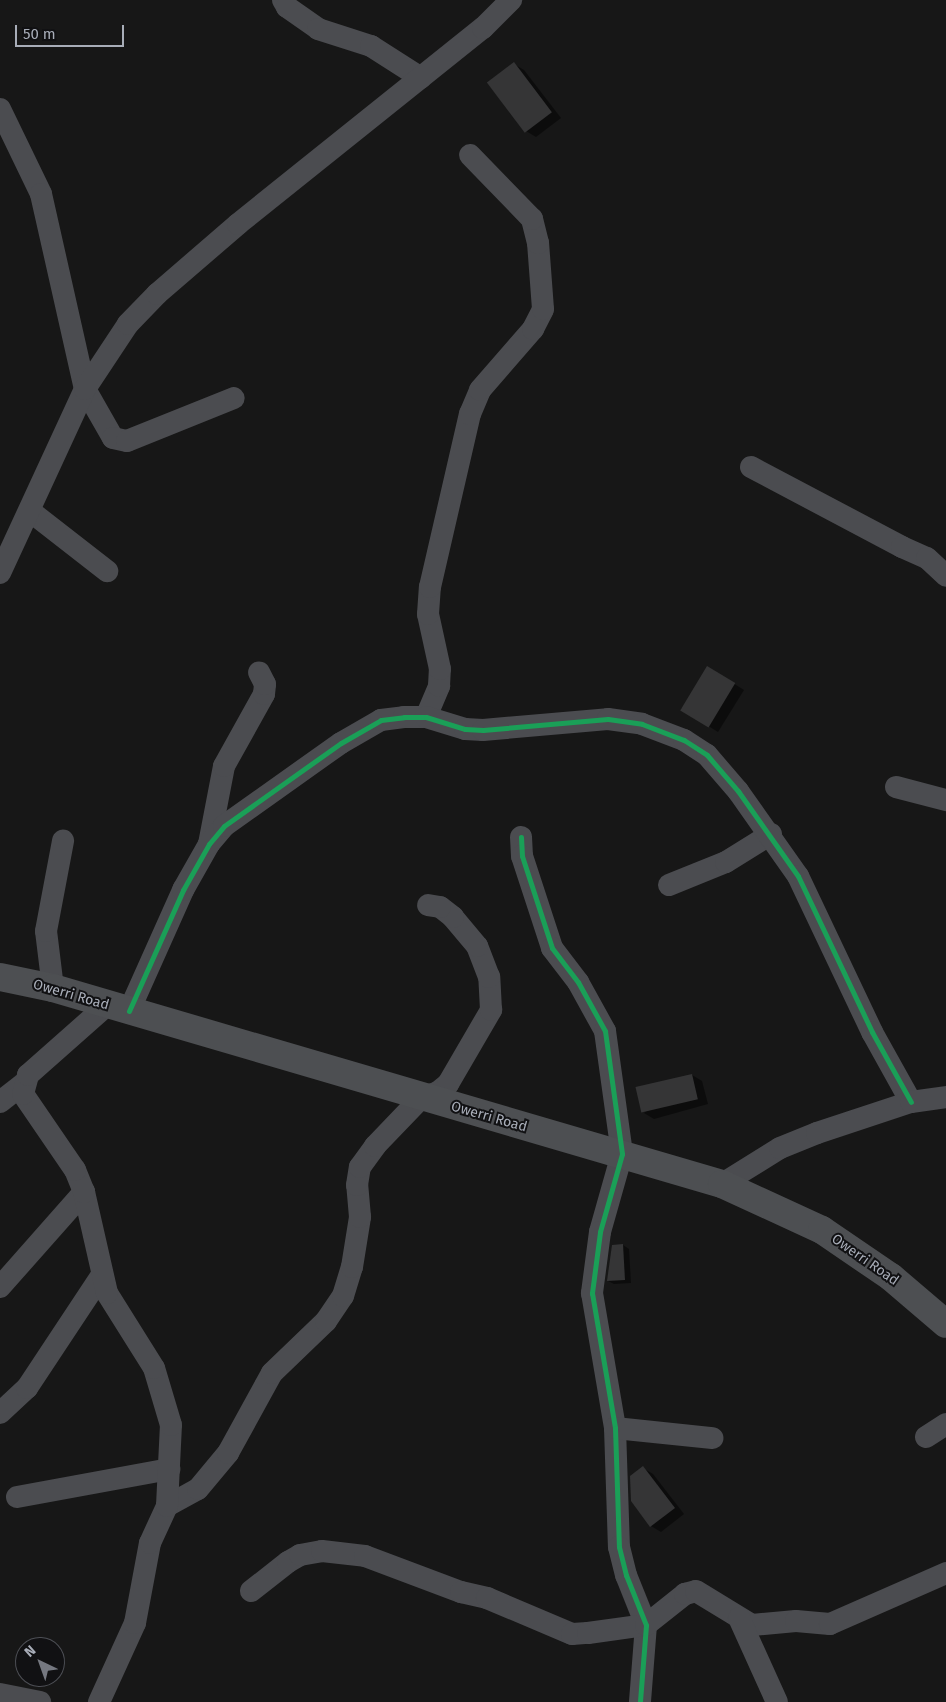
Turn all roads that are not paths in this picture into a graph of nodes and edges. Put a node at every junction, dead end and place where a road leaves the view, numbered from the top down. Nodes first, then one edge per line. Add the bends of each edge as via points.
1 (283, 0) edge
2 (511, 0) edge
3 (420, 78) junction
4 (0, 109) edge
5 (470, 155) dead end
6 (85, 389) junction
7 (234, 398) dead end
8 (751, 467) dead end
9 (30, 511) junction
10 (107, 571) dead end
11 (0, 573) edge
12 (946, 576) edge
13 (259, 672) dead end
14 (426, 717) junction
15 (896, 787) dead end
16 (946, 800) edge
17 (771, 834) junction
18 (521, 836) dead end
19 (63, 841) dead end
20 (209, 844) junction
21 (669, 885) dead end
22 (428, 905) dead end
23 (0, 977) edge
24 (53, 988) junction
25 (118, 1008) junction
26 (23, 1084) junction
27 (946, 1096) edge
28 (421, 1098) junction
29 (0, 1102) edge
30 (911, 1102) junction
31 (622, 1154) junction
32 (722, 1184) junction
33 (84, 1192) junction
34 (101, 1276) junction
35 (0, 1287) edge
36 (946, 1324) edge
37 (0, 1413) edge
38 (946, 1424) edge
39 (615, 1428) junction
40 (926, 1437) dead end
41 (712, 1438) dead end
42 (169, 1469) junction
43 (17, 1497) dead end
44 (167, 1506) junction
45 (946, 1573) edge
46 (251, 1591) dead end
47 (739, 1618) junction
48 (646, 1625) junction
49 (0, 1694) edge
50 (40, 1702) edge
51 (99, 1702) edge
52 (640, 1702) edge
53 (777, 1702) edge

1 - 3 street via 287,7 318,28 371,46
2 - 3 street via 483,28
3 - 6 street via 157,294 128,324
4 - 6 street via 41,194
5 - 14 street via 532,220 538,243 543,309 533,329 480,390 470,414 430,587 428,614 440,669 439,686
6 - 7 street via 108,432 113,438 127,441
6 - 9 street
8 - 12 street via 902,548 927,558
9 - 10 street
9 - 11 street
13 - 20 street via 265,684 264,694 224,766
14 - 17 street via 474,729 608,719 660,730 707,755
14 - 20 street via 381,720 341,742 224,826
15 - 16 street
17 - 21 street via 726,862
17 - 30 street via 798,876 872,1032
18 - 31 street via 522,856 552,948 578,982 605,1031
19 - 24 street via 46,931
20 - 25 street
22 - 28 street via 440,906 477,946 489,977 491,1010 448,1084
23 - 24 main road, Owerri Road
24 - 25 main road, Owerri Road
25 - 26 street via 28,1075
25 - 28 main road, Owerri Road
26 - 29 street
26 - 33 street via 22,1094 75,1170
27 - 30 street
28 - 31 main road, Owerri Road
28 - 44 street via 375,1146 360,1167 357,1184 360,1217 343,1296 326,1321 272,1373 228,1453 198,1489
30 - 32 street via 780,1148
31 - 32 main road, Owerri Road
31 - 39 street via 600,1232 592,1293
32 - 36 main road, Owerri Road via 830,1235 891,1277
33 - 34 street
33 - 35 street
34 - 37 street via 28,1388
34 - 42 street via 107,1293 154,1368 171,1425
38 - 40 street
39 - 41 street
39 - 48 street via 619,1547 626,1575
42 - 43 street
42 - 44 street
44 - 51 street via 150,1543 135,1623
45 - 47 street via 830,1624 796,1621 752,1625
46 - 48 street via 300,1555 322,1551 365,1556 487,1598 572,1634
47 - 48 street via 696,1591 686,1594
47 - 53 street
48 - 52 street
49 - 50 street

